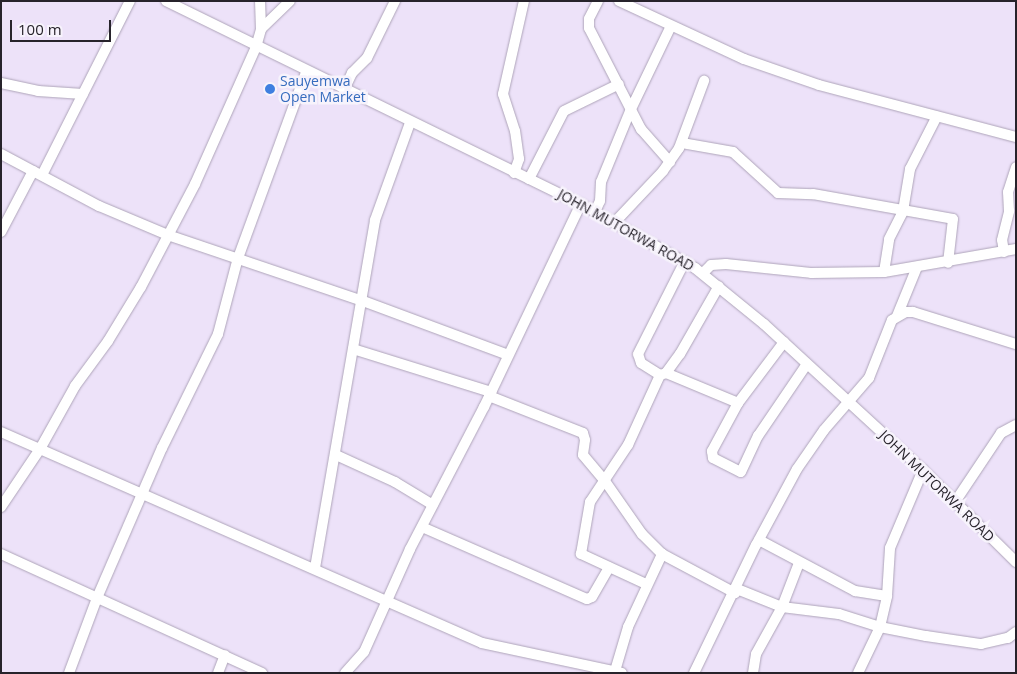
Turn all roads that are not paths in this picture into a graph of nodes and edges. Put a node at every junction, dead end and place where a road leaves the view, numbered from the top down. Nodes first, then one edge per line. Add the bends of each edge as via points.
1 (130, 1) edge
2 (166, 1) edge
3 (260, 1) edge
4 (290, 1) edge
5 (395, 1) edge
6 (524, 1) edge
7 (598, 1) edge
8 (619, 1) edge
9 (671, 26) junction
10 (260, 29) junction
11 (256, 47) junction
12 (306, 72) junction
13 (704, 81) dead end
14 (1, 84) edge
15 (619, 84) junction
16 (344, 90) junction
17 (83, 94) junction
18 (631, 109) junction
19 (937, 116) junction
20 (410, 123) junction
21 (1016, 137) edge
22 (682, 143) junction
23 (1, 154) edge
24 (670, 162) junction
25 (1016, 167) edge
26 (37, 173) junction
27 (514, 173) junction
28 (529, 179) junction
29 (580, 204) junction
30 (904, 211) junction
31 (595, 212) junction
32 (615, 222) junction
33 (1, 232) edge
34 (168, 236) junction
35 (1016, 249) edge
36 (1004, 252) junction
37 (238, 258) junction
38 (685, 261) junction
39 (948, 263) junction
40 (917, 267) junction
41 (884, 272) junction
42 (703, 273) junction
43 (719, 286) junction
44 (363, 301) junction
45 (896, 316) junction
46 (784, 342) junction
47 (1016, 344) edge
48 (353, 349) junction
49 (508, 355) junction
50 (807, 364) junction
51 (663, 374) junction
52 (490, 394) junction
53 (848, 401) junction
54 (738, 403) junction
55 (1016, 425) edge
56 (1, 432) edge
57 (40, 448) junction
58 (336, 455) junction
59 (923, 470) junction
60 (605, 481) junction
61 (142, 494) junction
62 (955, 502) junction
63 (433, 505) junction
64 (1, 507) edge
65 (422, 527) junction
66 (759, 540) junction
67 (1, 554) edge
68 (662, 554) junction
69 (1016, 562) edge
70 (799, 563) junction
71 (608, 567) junction
72 (315, 568) junction
73 (646, 584) junction
74 (736, 591) junction
75 (887, 596) junction
76 (96, 598) junction
77 (386, 602) junction
78 (782, 607) junction
79 (880, 627) junction
80 (1016, 632) edge
81 (225, 655) junction
82 (618, 672) edge
83 (69, 673) edge
84 (218, 673) edge
85 (262, 673) edge
86 (345, 673) edge
87 (694, 673) edge
88 (753, 673) edge
89 (858, 673) edge

1 - 17 street
2 - 11 street, JOHN MUTORWA ROAD
3 - 10 street
4 - 10 street
5 - 16 street via 367,58 352,73
6 - 27 street via 502,94 515,131 518,160
7 - 15 street via 589,19 589,28
8 - 9 street
9 - 18 street
9 - 19 street via 744,59 819,85
10 - 11 street
11 - 12 street, JOHN MUTORWA ROAD
11 - 34 street via 220,131
12 - 16 street, JOHN MUTORWA ROAD
12 - 37 street
13 - 22 street
14 - 17 street
15 - 18 street
15 - 28 street via 564,111
16 - 20 street, JOHN MUTORWA ROAD
17 - 26 street
18 - 24 street via 648,141
18 - 31 street via 601,182 600,201
19 - 21 street
19 - 30 street via 910,169
20 - 27 street, JOHN MUTORWA ROAD
20 - 44 street via 375,220
22 - 24 street
22 - 30 street via 733,152 778,192 812,194
23 - 26 street
24 - 32 street
25 - 36 street via 1008,192 1009,212 1002,240
26 - 33 street
26 - 34 street via 99,206
27 - 28 street, JOHN MUTORWA ROAD
28 - 29 street, JOHN MUTORWA ROAD
29 - 31 street, JOHN MUTORWA ROAD
29 - 49 street
30 - 39 street via 953,219
30 - 41 street via 889,239
31 - 32 street, JOHN MUTORWA ROAD
32 - 38 street, JOHN MUTORWA ROAD
34 - 37 street
34 - 57 street via 141,287 75,386
35 - 36 street
36 - 39 street
37 - 44 street
37 - 61 street via 218,334
38 - 42 street, JOHN MUTORWA ROAD
38 - 51 street via 638,354 641,363
39 - 40 street
40 - 41 street
40 - 45 street
41 - 42 street via 812,273 726,264 711,265
42 - 43 street, JOHN MUTORWA ROAD
43 - 46 street, JOHN MUTORWA ROAD
43 - 51 street
44 - 48 street
44 - 49 street
45 - 47 street via 913,312
45 - 53 street via 890,323 869,378
46 - 50 street, JOHN MUTORWA ROAD
46 - 54 street
48 - 52 street
48 - 58 street
49 - 52 street
50 - 53 street, JOHN MUTORWA ROAD
50 - 54 street via 758,436 740,472 711,455
51 - 54 street
51 - 60 street via 628,445
52 - 60 street via 583,433 586,440 582,456
52 - 63 street
53 - 59 street, JOHN MUTORWA ROAD
53 - 66 street via 797,469
55 - 62 street via 1001,433
56 - 57 street
57 - 61 street
57 - 64 street
58 - 63 street via 384,476
58 - 72 street
59 - 62 street, JOHN MUTORWA ROAD
59 - 75 street via 890,548
60 - 68 street via 642,534
60 - 71 street via 590,502 580,551 583,556
61 - 72 street
61 - 76 street
62 - 69 street, JOHN MUTORWA ROAD
63 - 65 street
65 - 71 street via 587,600 592,597
65 - 77 street
66 - 70 street
66 - 74 street
67 - 76 street
68 - 73 street
68 - 74 street
70 - 75 street via 855,591
70 - 78 street
71 - 73 street
72 - 77 street
73 - 82 street
74 - 78 street
74 - 87 street
75 - 79 street
76 - 81 street
76 - 83 street
77 - 82 street via 498,648
77 - 86 street via 364,652
78 - 79 street via 839,614
78 - 88 street via 756,654
79 - 80 street via 981,644 1008,638
79 - 89 street
81 - 84 street
81 - 85 street

